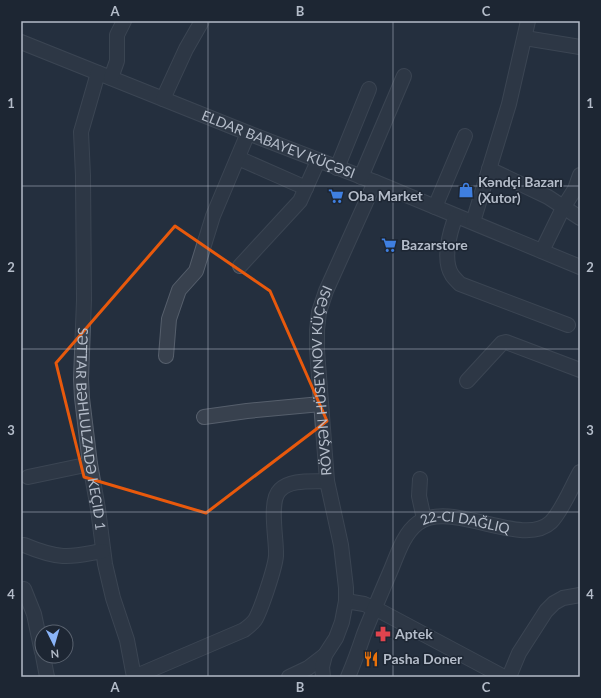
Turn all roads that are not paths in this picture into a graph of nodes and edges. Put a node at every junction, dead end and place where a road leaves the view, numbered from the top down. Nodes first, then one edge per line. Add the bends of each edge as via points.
1 (124, 21) edge
2 (202, 21) edge
3 (528, 21) edge
4 (525, 38) junction
5 (21, 42) edge
6 (580, 47) edge
7 (98, 73) junction
8 (404, 76) dead end
9 (111, 78) junction
10 (369, 89) dead end
11 (163, 99) junction
12 (248, 133) junction
13 (466, 136) dead end
14 (238, 158) junction
15 (318, 161) junction
16 (337, 168) junction
17 (489, 169) junction
18 (580, 175) edge
19 (361, 177) junction
20 (375, 182) junction
21 (306, 188) junction
22 (435, 207) junction
23 (563, 208) junction
24 (456, 216) junction
25 (580, 218) edge
26 (473, 222) junction
27 (542, 251) junction
28 (240, 266) dead end
29 (580, 267) edge
30 (568, 325) dead end
31 (166, 356) dead end
32 (580, 370) edge
33 (467, 381) dead end
34 (322, 404) junction
35 (204, 417) dead end
36 (90, 464) junction
37 (580, 472) edge
38 (28, 477) dead end
39 (420, 479) dead end
40 (327, 481) junction
41 (424, 519) junction
42 (24, 545) dead end
43 (103, 551) junction
44 (24, 590) dead end
45 (346, 595) junction
46 (580, 595) edge
47 (374, 608) junction
48 (36, 624) edge
49 (325, 655) junction
50 (45, 664) edge
51 (294, 675) edge
52 (348, 676) edge
53 (48, 677) edge
54 (134, 677) edge
55 (318, 677) edge
56 (323, 677) edge
57 (504, 677) edge
58 (509, 677) edge

1 - 9 street via 117,35 117,61
2 - 11 street
3 - 4 street
4 - 6 street
4 - 17 street via 509,104
5 - 7 street, ELDAR BABAYEV KÜÇƏSI
7 - 9 street, ELDAR BABAYEV KÜÇƏSI
7 - 36 street, SƏTTAR BƏHLULZADƏ KEÇID 1 via 81,132 84,300 82,379
8 - 19 street
9 - 11 street, ELDAR BABAYEV KÜÇƏSI
10 - 16 street
11 - 12 street, ELDAR BABAYEV KÜÇƏSI
12 - 14 street
12 - 15 street, ELDAR BABAYEV KÜÇƏSI
13 - 22 street
14 - 21 street
14 - 31 street via 213,216 196,271 179,290 168,319
15 - 16 street, ELDAR BABAYEV KÜÇƏSI
15 - 21 street
16 - 19 street, ELDAR BABAYEV KÜÇƏSI
17 - 23 street via 548,197
17 - 26 street
18 - 23 street
19 - 20 street, ELDAR BABAYEV KÜÇƏSI
20 - 22 street, ELDAR BABAYEV KÜÇƏSI
20 - 34 street, RÖVŞƏN HÜSEYNOV KÜÇƏSI via 318,312 317,350
21 - 28 street via 300,201
22 - 24 street, ELDAR BABAYEV KÜÇƏSI
23 - 25 street
23 - 27 street
24 - 26 street, ELDAR BABAYEV KÜÇƏSI
24 - 30 street via 449,240 448,261 451,274 460,284
26 - 27 street, ELDAR BABAYEV KÜÇƏSI
27 - 29 street, ELDAR BABAYEV KÜÇƏSI
32 - 33 street via 506,342 502,343
34 - 35 street via 247,410
34 - 40 street, RÖVŞƏN HÜSEYNOV KÜÇƏSI
36 - 38 street
36 - 43 street, SƏTTAR BƏHLULZADƏ KEÇID 1
37 - 41 street via 559,510 550,522 542,527 532,530 515,529 450,516
39 - 41 street via 419,496
40 - 45 street, RÖVŞƏN HÜSEYNOV KÜÇƏSI via 341,545
40 - 54 street, SƏTTAR BƏHLULZADƏ KEÇID 1 via 287,485 276,495 275,562 259,611 250,626
41 - 47 street via 417,523 402,542
42 - 43 street via 62,556
43 - 54 street, SƏTTAR BƏHLULZADƏ KEÇID 1 via 113,598 127,640
44 - 48 street
45 - 47 street
45 - 49 street, RÖVŞƏN HÜSEYNOV KÜÇƏSI via 344,616 339,631
46 - 58 street via 563,598 546,611 519,653
47 - 52 street
47 - 57 street
49 - 51 street
49 - 56 street
50 - 53 street
51 - 55 street via 307,674

